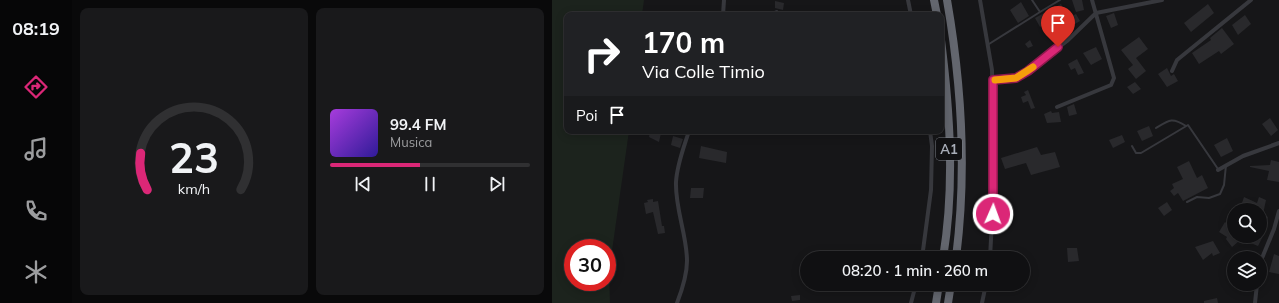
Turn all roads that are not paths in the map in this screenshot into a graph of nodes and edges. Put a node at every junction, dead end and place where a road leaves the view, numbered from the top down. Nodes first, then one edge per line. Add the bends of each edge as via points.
1 (724, 0) edge
2 (908, 0) edge
3 (934, 0) edge
4 (947, 0) edge
5 (980, 0) edge
6 (1032, 0) edge
7 (1060, 0) edge
8 (1092, 0) edge
9 (1162, 0) edge
10 (1251, 0) edge
11 (723, 12) edge
12 (910, 12) edge
13 (936, 12) edge
14 (1040, 12) junction
15 (1096, 13) junction
16 (988, 45) junction
17 (944, 66) edge
18 (1172, 71) dead end
19 (993, 80) junction
20 (1057, 107) dead end
21 (1186, 126) junction
22 (1156, 128) dead end
23 (688, 134) edge
24 (930, 134) edge
25 (1279, 143) edge
26 (1132, 146) dead end
27 (1226, 165) junction
28 (1218, 170) joint
29 (1187, 202) dead end
30 (1279, 211) edge
31 (923, 251) edge
32 (944, 251) edge
33 (957, 251) edge
34 (990, 251) edge
35 (1264, 251) edge
36 (914, 291) edge
37 (938, 291) edge
38 (950, 291) edge
39 (985, 291) edge
40 (1256, 291) edge
41 (677, 303) edge
42 (911, 303) edge
43 (936, 303) edge
44 (948, 303) edge
45 (982, 303) edge
46 (1255, 303) edge

1 - 11 street
2 - 12 street
3 - 13 highway
4 - 33 highway, A1 via 957,66 962,127 961,204
5 - 16 street
6 - 14 lane
7 - 14 lane
8 - 15 street
9 - 15 street
10 - 18 street via 1177,60
14 - 16 lane
15 - 19 street via 1067,41 1028,71 1016,78
15 - 20 street via 1113,82 1111,86
16 - 19 street
17 - 32 highway, A1 via 950,167
19 - 34 street via 994,182
21 - 22 lane via 1171,120
21 - 26 lane via 1141,153 1136,153
21 - 28 lane via 1192,128
23 - 41 street via 676,181 687,259 683,287
24 - 31 street via 931,190
25 - 27 street
27 - 28 street
27 - 29 lane via 1224,185 1220,194 1209,198 1197,197
30 - 35 street
36 - 42 street
37 - 43 highway
38 - 44 highway
39 - 45 street
40 - 46 street

